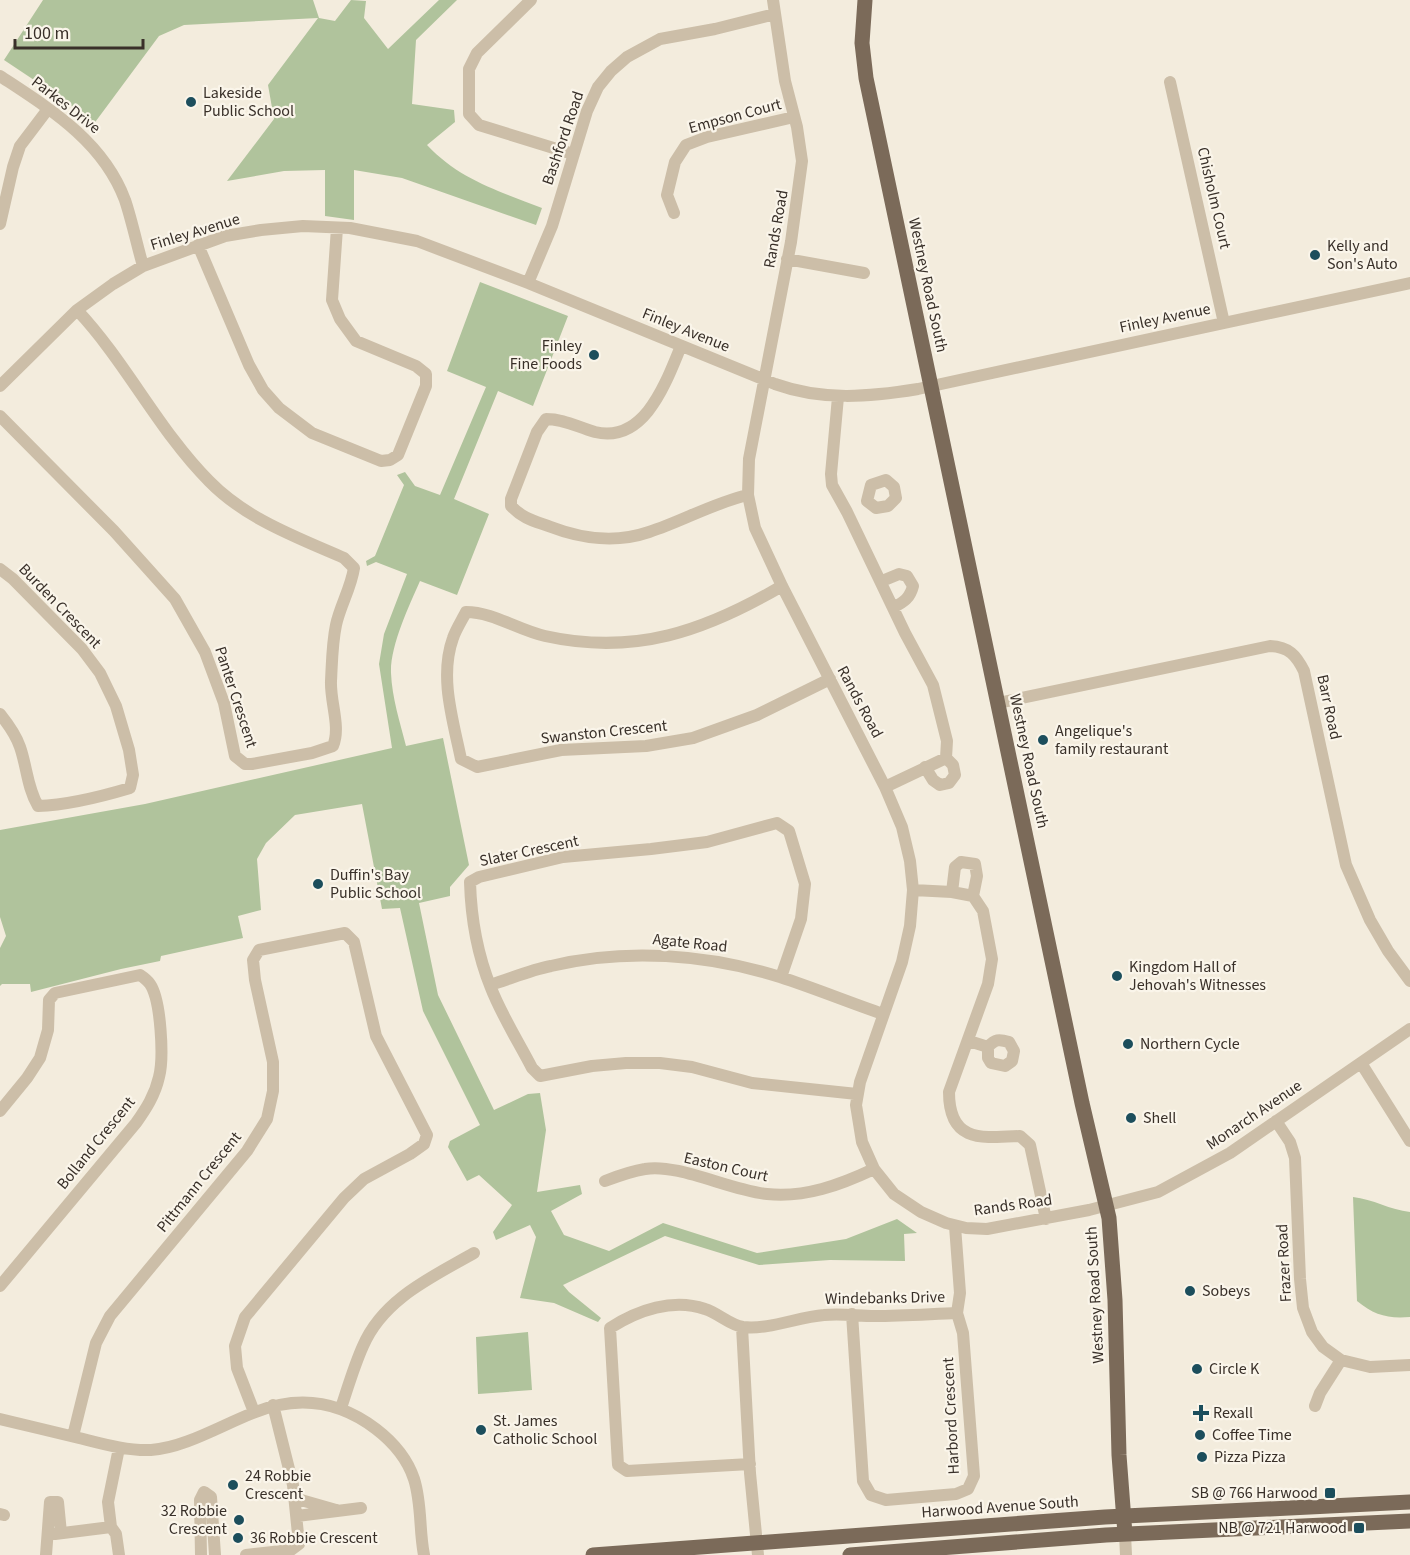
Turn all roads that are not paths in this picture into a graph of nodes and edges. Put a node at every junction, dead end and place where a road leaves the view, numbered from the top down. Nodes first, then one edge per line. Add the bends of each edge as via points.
1 (531, 0) edge
2 (773, 0) edge
3 (865, 0) edge
4 (775, 14) junction
5 (0, 76) edge
6 (1170, 82) dead end
7 (48, 109) junction
8 (794, 117) junction
9 (573, 154) junction
10 (674, 213) dead end
11 (0, 224) edge
12 (337, 228) junction
13 (198, 246) junction
14 (787, 259) junction
15 (142, 266) junction
16 (864, 273) dead end
17 (528, 283) junction
18 (1410, 283) edge
19 (77, 310) junction
20 (1224, 323) junction
21 (681, 346) junction
22 (764, 379) junction
23 (0, 386) edge
24 (932, 386) junction
25 (838, 397) junction
26 (0, 416) edge
27 (748, 495) junction
28 (867, 501) dead end
29 (847, 512) junction
30 (0, 569) edge
31 (882, 581) junction
32 (782, 586) junction
33 (894, 607) junction
34 (830, 679) junction
35 (998, 703) junction
36 (0, 714) edge
37 (946, 758) junction
38 (925, 767) junction
39 (885, 787) junction
40 (913, 890) junction
41 (952, 892) junction
42 (973, 896) junction
43 (781, 977) junction
44 (1410, 981) edge
45 (490, 985) junction
46 (883, 1014) junction
47 (1410, 1029) edge
48 (969, 1041) junction
49 (988, 1047) dead end
50 (1361, 1063) junction
51 (857, 1094) junction
52 (0, 1111) edge
53 (1276, 1121) junction
54 (1410, 1141) edge
55 (874, 1169) junction
56 (605, 1181) dead end
57 (1105, 1206) junction
58 (1046, 1219) junction
59 (955, 1226) junction
60 (474, 1253) dead end
61 (0, 1286) edge
62 (957, 1312) junction
63 (852, 1314) junction
64 (742, 1327) junction
65 (1341, 1360) junction
66 (1410, 1365) edge
67 (273, 1405) junction
68 (1315, 1406) dead end
69 (341, 1408) junction
70 (254, 1412) junction
71 (0, 1419) edge
72 (72, 1436) junction
73 (119, 1448) junction
74 (750, 1464) junction
75 (294, 1498) junction
76 (1410, 1502) edge
77 (361, 1509) dead end
78 (337, 1511) junction
79 (297, 1516) junction
80 (1125, 1516) junction
81 (1410, 1521) edge
82 (111, 1527) junction
83 (61, 1533) junction
84 (48, 1534) junction
85 (1125, 1534) junction
86 (757, 1549) edge
87 (46, 1555) edge
88 (119, 1555) edge
89 (201, 1555) edge
90 (215, 1555) edge
91 (246, 1555) edge
92 (424, 1555) edge
93 (593, 1555) edge
94 (850, 1555) edge
95 (1126, 1555) edge

1 - 9 street via 477,53 470,69 469,114 479,125
2 - 4 street, Rands Road
3 - 24 main road, Westney Road South via 862,43 866,78
4 - 8 street, Rands Road
4 - 9 street, Bashford Road via 660,39 627,57 598,87
5 - 7 street, Parkes Drive
6 - 20 street, Chisholm Court
7 - 11 street via 20,146
7 - 15 street, Parkes Drive via 83,136 105,161 124,200
8 - 10 street, Empson Court via 707,137 686,146 675,162 667,195
8 - 14 street, Rands Road via 802,161
9 - 17 street, Bashford Road via 552,226
12 - 13 street, Finley Avenue via 261,230 225,236
12 - 13 street via 332,300 340,319 356,341 426,374 426,386 398,455 390,460 381,461 312,433 262,390
12 - 17 street, Finley Avenue via 417,241
13 - 15 street, Finley Avenue
14 - 16 street
14 - 22 street, Rands Road
15 - 19 street, Finley Avenue
17 - 21 street, Finley Avenue
18 - 20 street, Finley Avenue
19 - 23 street, Finley Avenue
19 - 26 street, Panter Crescent via 209,482 263,522 344,558 354,568 336,624 332,653 330,689 337,737 333,746 252,764 245,764 236,756 224,703 205,652 175,599
20 - 24 street, Finley Avenue
21 - 22 street, Finley Avenue
21 - 27 street via 652,408 624,431 596,432 559,419 546,419 537,432 511,506 521,516 598,539 648,533 723,501
22 - 25 street, Finley Avenue via 794,391
22 - 27 street, Rands Road via 749,459
24 - 25 street, Finley Avenue via 875,396
24 - 35 main road, Westney Road South
25 - 29 street via 831,474 832,485
27 - 32 street, Rands Road via 755,528
28 - 29 street
29 - 31 street
30 - 36 street, Burden Crescent via 82,649 100,673 116,706 129,750 133,775 130,788 38,806 31,794 20,746
31 - 33 street
31 - 33 street via 899,574 907,576 913,586 910,596
32 - 34 street, Rands Road
32 - 34 street, Swanston Crescent via 689,631 629,644 558,639 478,612 466,612 453,638 447,682 461,759 477,767 561,750 646,746 693,738 757,716
33 - 37 street via 933,685 947,741
34 - 39 street, Rands Road
35 - 44 street, Barr Road via 1270,646 1291,651 1304,671 1346,865 1370,920
35 - 57 main road, Westney Road South
37 - 38 street
37 - 38 street via 955,775 949,783 940,785
38 - 39 street
39 - 40 street, Rands Road via 902,827
40 - 41 street
40 - 46 street, Rands Road via 902,962
41 - 42 street
41 - 42 street via 955,867 961,862 975,864
42 - 48 street via 982,911 992,959
43 - 45 street, Agate Road via 732,964 641,955 550,966
43 - 45 street, Slater Crescent via 801,919 805,884 789,831 777,823 707,842 563,857 470,882 478,941
43 - 46 street, Agate Road
45 - 51 street, Slater Crescent via 532,1068 540,1076 592,1066 660,1064 692,1067 752,1083
46 - 51 street, Rands Road
47 - 50 street, Monarch Avenue
48 - 49 street
48 - 58 street via 949,1092 949,1104 959,1126 968,1134 979,1138 1020,1136 1030,1144
50 - 53 street, Monarch Avenue
50 - 54 street
51 - 55 street, Rands Road via 862,1142
52 - 61 street, Bolland Crescent via 40,1058 48,1030 49,1000 55,993 140,975 151,985 162,1044 160,1076 151,1102
53 - 57 street, Monarch Avenue via 1158,1192
53 - 65 street, Frazer Road via 1295,1158 1303,1308 1312,1332 1323,1347
55 - 56 street, Easton Court via 823,1190 796,1194 748,1192 673,1171 647,1168
55 - 59 street, Rands Road via 894,1194 909,1205
57 - 58 street, Rands Road
57 - 80 main road, Westney Road South via 1113,1265 1119,1455
58 - 59 street, Rands Road via 987,1229
59 - 62 street, Windebanks Drive via 960,1293
60 - 69 street via 396,1300 363,1345
62 - 63 street, Windebanks Drive
62 - 63 street, Harbord Crescent via 963,1333 974,1476 968,1489 956,1494 886,1500 871,1495 863,1481
63 - 64 street, Windebanks Drive
64 - 74 street
64 - 74 street via 705,1309 664,1304 610,1328 610,1350 618,1465 627,1472
65 - 66 street, Frazer Road via 1370,1367
65 - 68 street
67 - 69 street via 294,1402
67 - 70 street
67 - 75 street
69 - 92 street via 365,1420 401,1453 415,1485
70 - 72 street, Pittmann Crescent via 237,1368 235,1346 245,1317 344,1198 364,1179 426,1141 427,1135 376,1036 354,942 345,933 259,950 253,960 273,1062 273,1091 267,1119 248,1151 110,1316 96,1343
70 - 73 street via 165,1448
71 - 72 street
72 - 73 street
73 - 82 street via 109,1491
74 - 86 street
75 - 78 street
75 - 79 street
76 - 80 main road, Harwood Avenue South
77 - 78 street
78 - 79 street
79 - 91 street via 299,1544 291,1550
80 - 85 main road, Westney Road South
80 - 86 main road, Harwood Avenue South
81 - 85 main road
82 - 83 street
82 - 88 street
83 - 84 street
83 - 84 street via 57,1502 50,1502
84 - 87 street
85 - 94 main road
85 - 95 street
86 - 93 main road, Harwood Avenue South
89 - 90 street via 200,1500 204,1492 211,1497

